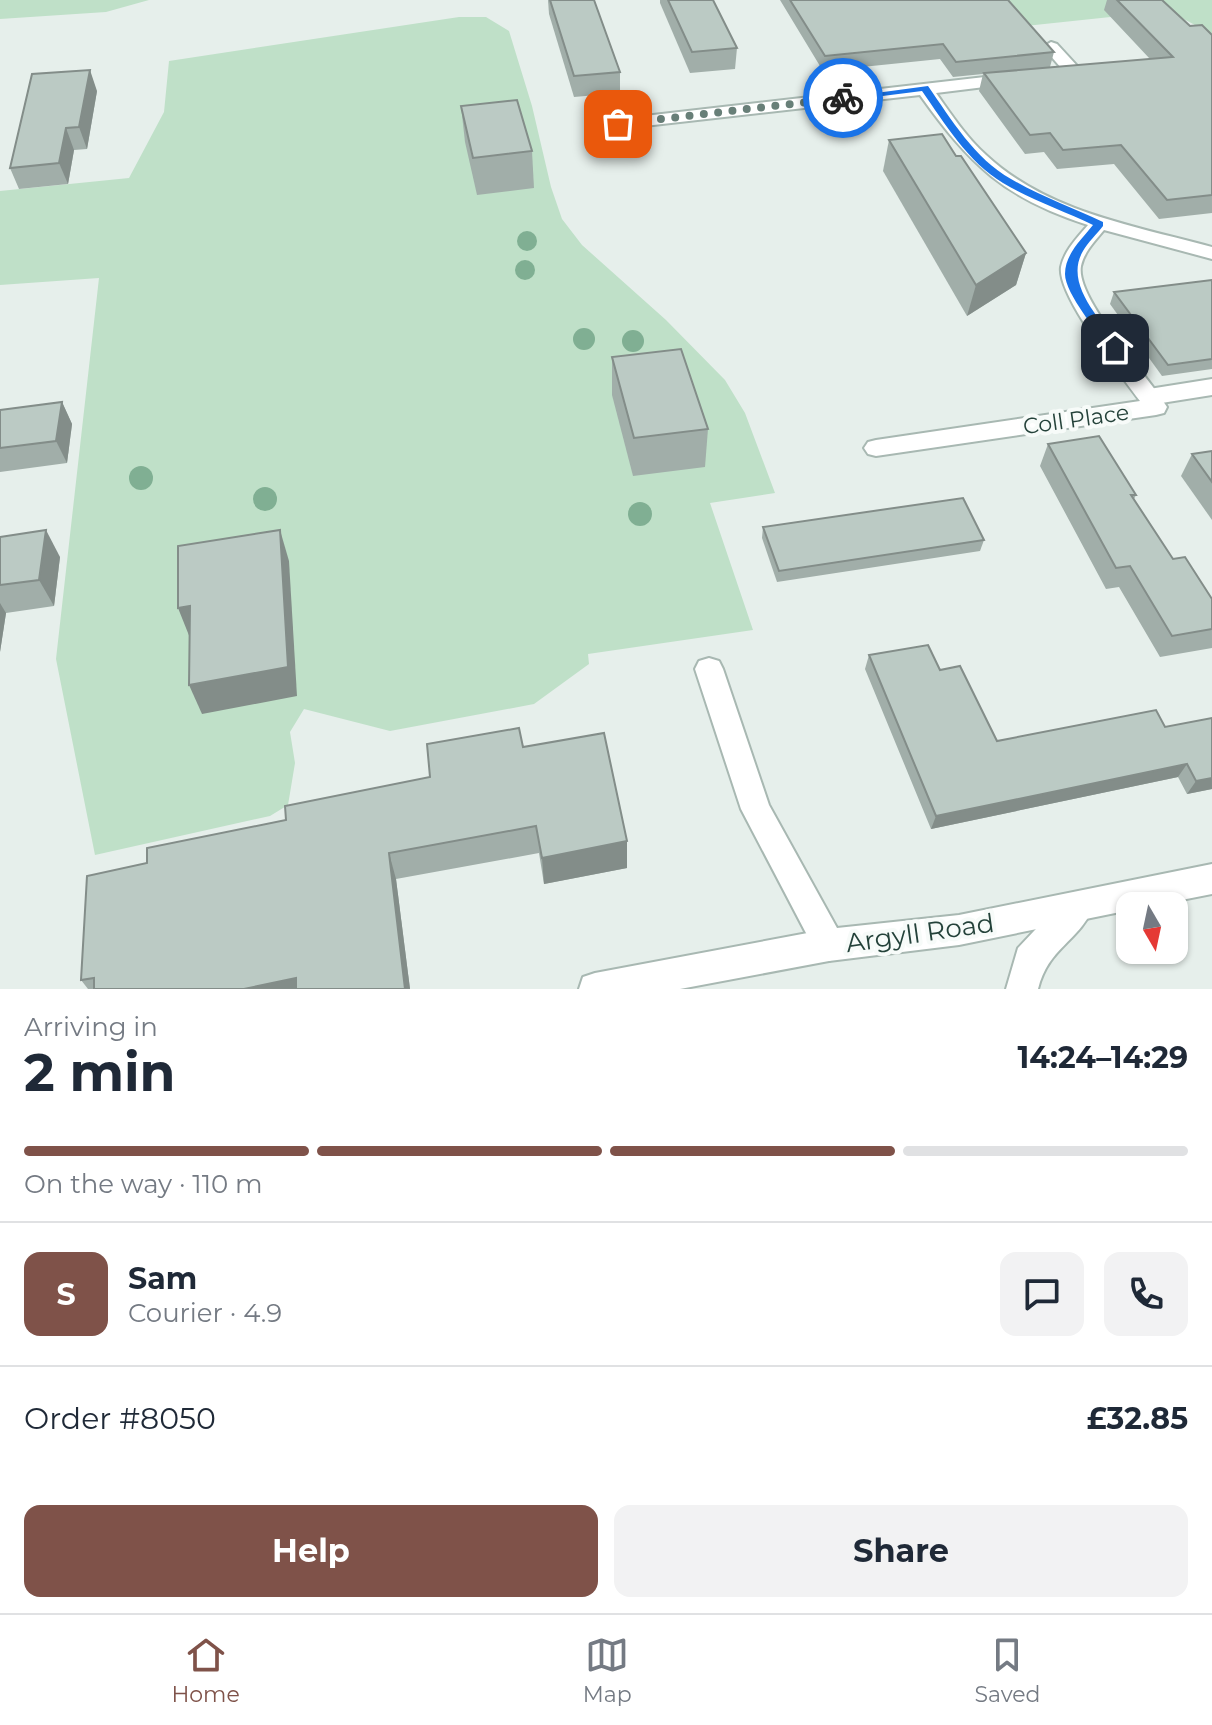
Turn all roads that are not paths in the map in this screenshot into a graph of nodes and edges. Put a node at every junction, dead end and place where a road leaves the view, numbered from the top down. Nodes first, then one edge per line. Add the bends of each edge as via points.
1 (1051, 47) edge
2 (924, 88) junction
3 (618, 124) dead end
4 (1099, 224) junction
5 (1212, 253) edge
6 (1212, 387) edge
7 (1149, 397) junction
8 (876, 448) dead end
9 (709, 669) dead end
10 (1212, 879) edge
11 (1077, 908) junction
12 (829, 945) junction
13 (595, 989) edge
14 (1022, 989) edge

1 - 2 street via 1074,73
2 - 3 street
2 - 4 street via 959,136 1006,181
4 - 5 street
4 - 7 street, Coll Place via 1077,252 1070,275
6 - 7 street
7 - 8 street, Coll Place via 1156,407
9 - 12 street, Argyll Road via 756,809
10 - 11 street, Argyll Road
11 - 12 street, Argyll Road via 959,930
11 - 14 street via 1029,959
12 - 13 street

